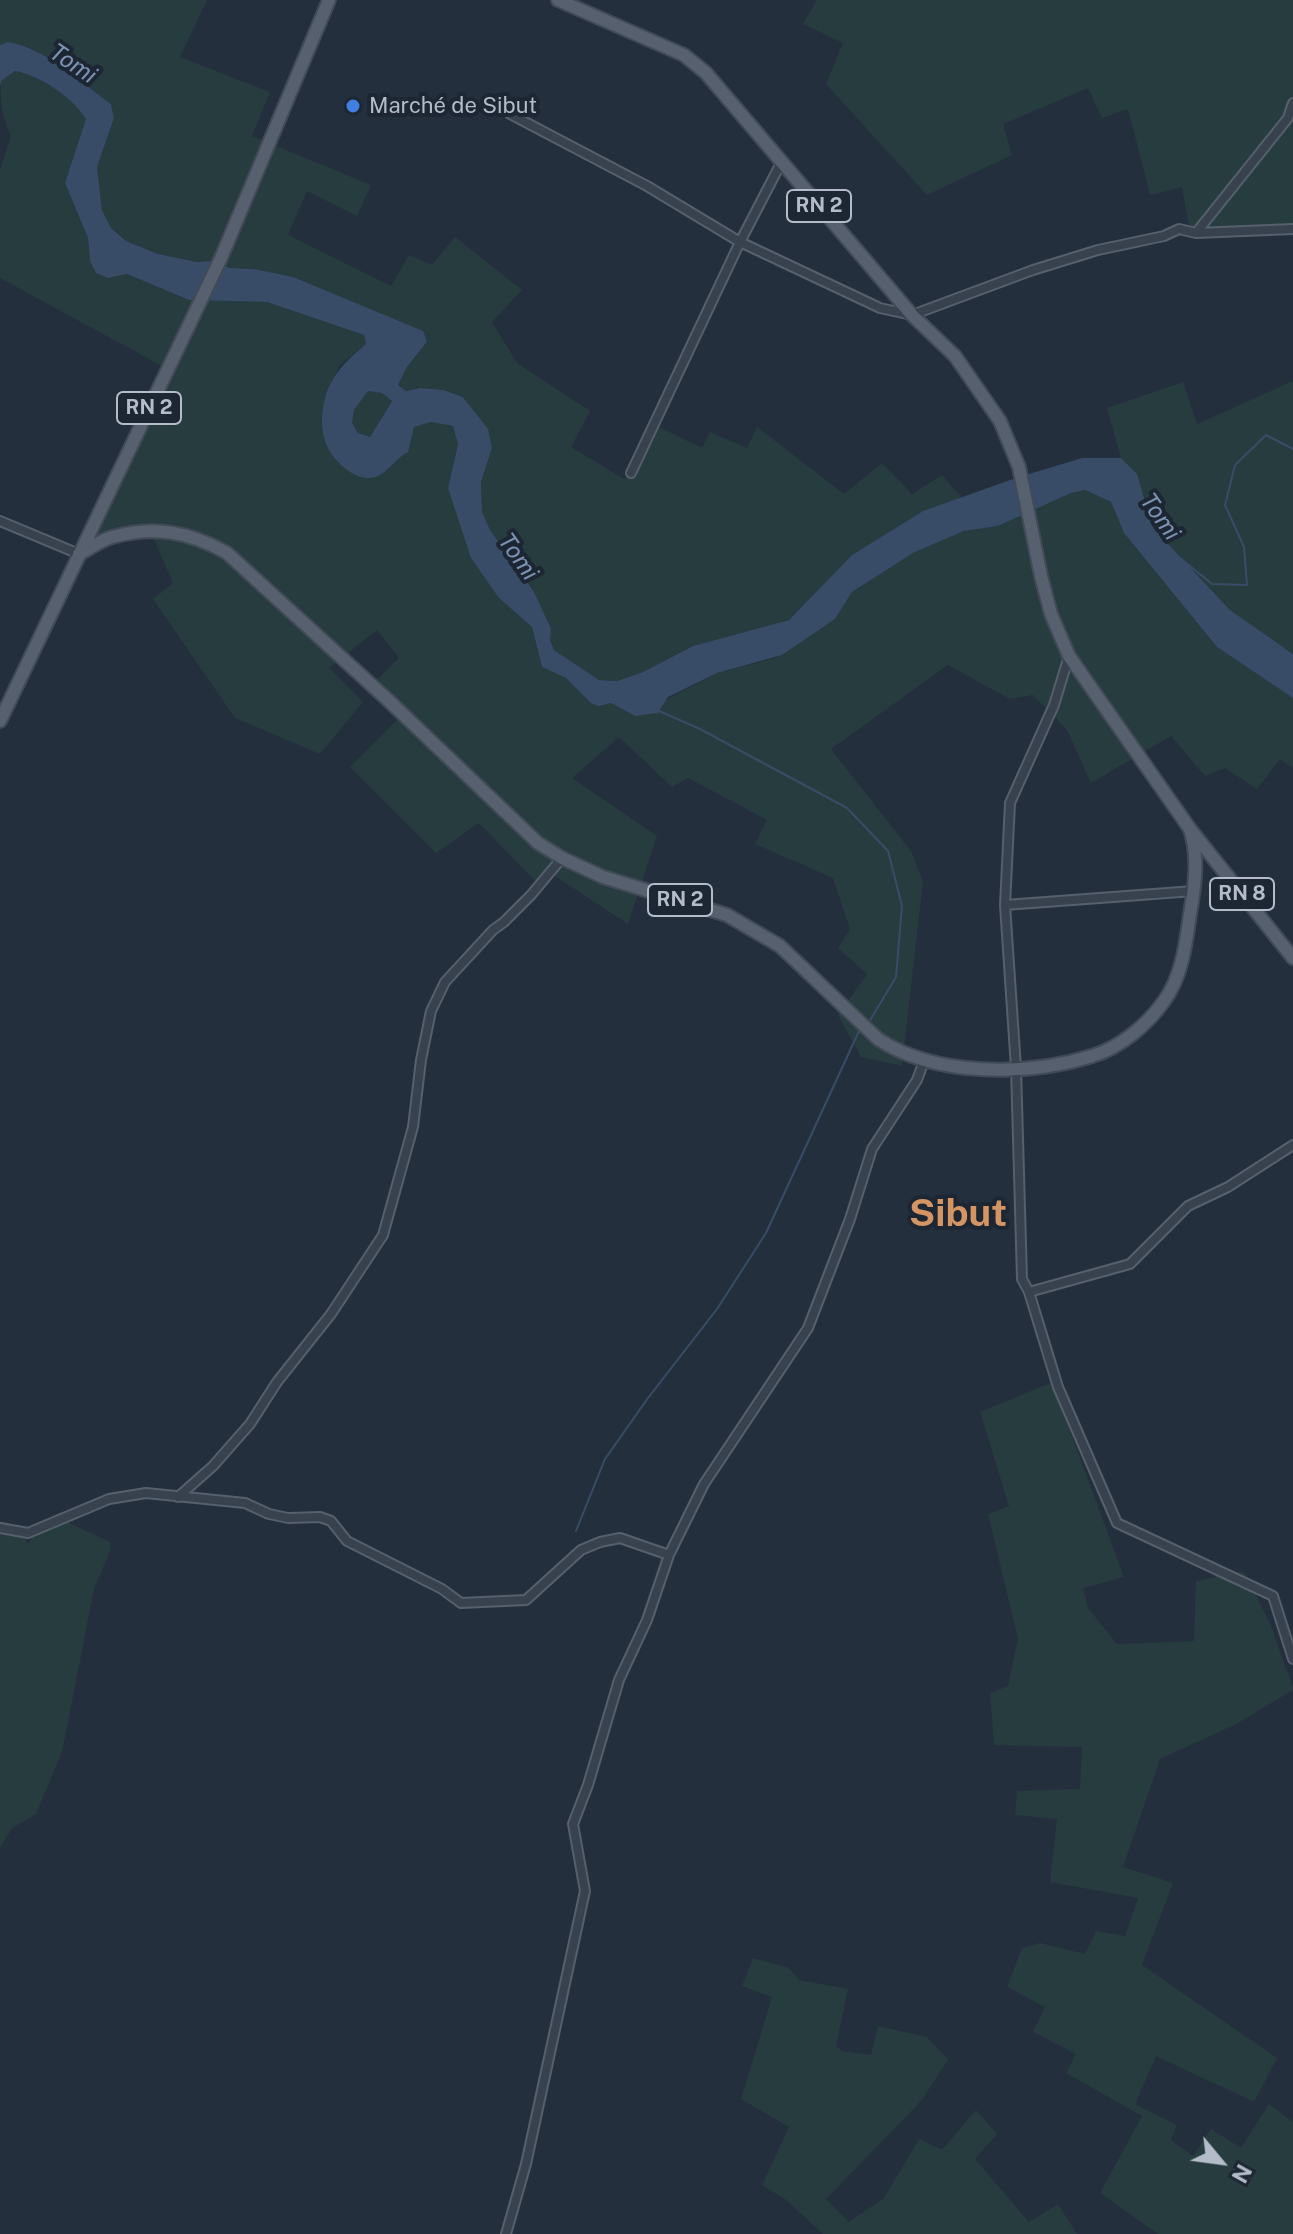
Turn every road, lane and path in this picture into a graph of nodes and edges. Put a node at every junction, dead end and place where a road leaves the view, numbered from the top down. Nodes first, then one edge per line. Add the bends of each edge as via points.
1 (329, 0) edge
2 (562, 1) edge
3 (1293, 103) edge
4 (510, 114) dead end
5 (781, 163) junction
6 (1293, 229) edge
7 (1196, 233) junction
8 (740, 242) junction
9 (912, 315) junction
10 (631, 473) dead end
11 (0, 521) edge
12 (79, 554) junction
13 (1069, 656) junction
14 (0, 721) edge
15 (1190, 829) junction
16 (562, 858) junction
17 (1194, 891) junction
18 (1005, 905) junction
19 (1293, 958) edge
20 (924, 1061) junction
21 (1016, 1068) junction
22 (1293, 1145) edge
23 (1029, 1292) junction
24 (178, 1497) junction
25 (0, 1528) edge
26 (669, 1555) junction
27 (1293, 1659) edge
28 (506, 2234) edge

1 - 12 main road, RN 2 via 204,296
2 - 5 main road, RN 2 via 684,55 706,73
3 - 7 street via 1288,118
4 - 8 street
5 - 8 street
5 - 9 main road, RN 2
6 - 7 street
7 - 9 street via 1179,229 1098,250
8 - 9 street via 880,308
8 - 10 street
9 - 13 main road, RN 2 via 955,356 1000,421 1021,476 1051,614
11 - 12 street
12 - 14 main road, RN 2
12 - 16 main road, RN 2 via 110,537 171,531 201,538 227,553 538,843
13 - 15 main road, RN 2
13 - 18 street via 1054,705 1010,803
15 - 17 main road, RN 2 via 1196,848
15 - 19 main road, RN 8
16 - 20 main road, RN 2 via 603,877 727,915 780,946 867,1030
16 - 24 street via 445,982 431,1011 413,1127 383,1235 250,1424
17 - 18 street
17 - 21 main road, RN 2 via 1178,973 1153,1016 1118,1045 1094,1056
18 - 21 street
20 - 21 main road, RN 2
20 - 26 street via 872,1149 808,1328 704,1484
21 - 23 street via 1022,1279
22 - 23 street via 1188,1206 1130,1264
23 - 27 street via 1058,1387 1117,1523 1273,1596
24 - 25 street via 146,1493 109,1499 28,1533
24 - 26 street via 245,1503 288,1518 331,1521 347,1541 461,1603 526,1600 581,1550 600,1542 620,1538
26 - 28 street via 619,1680 573,1824 585,1891

